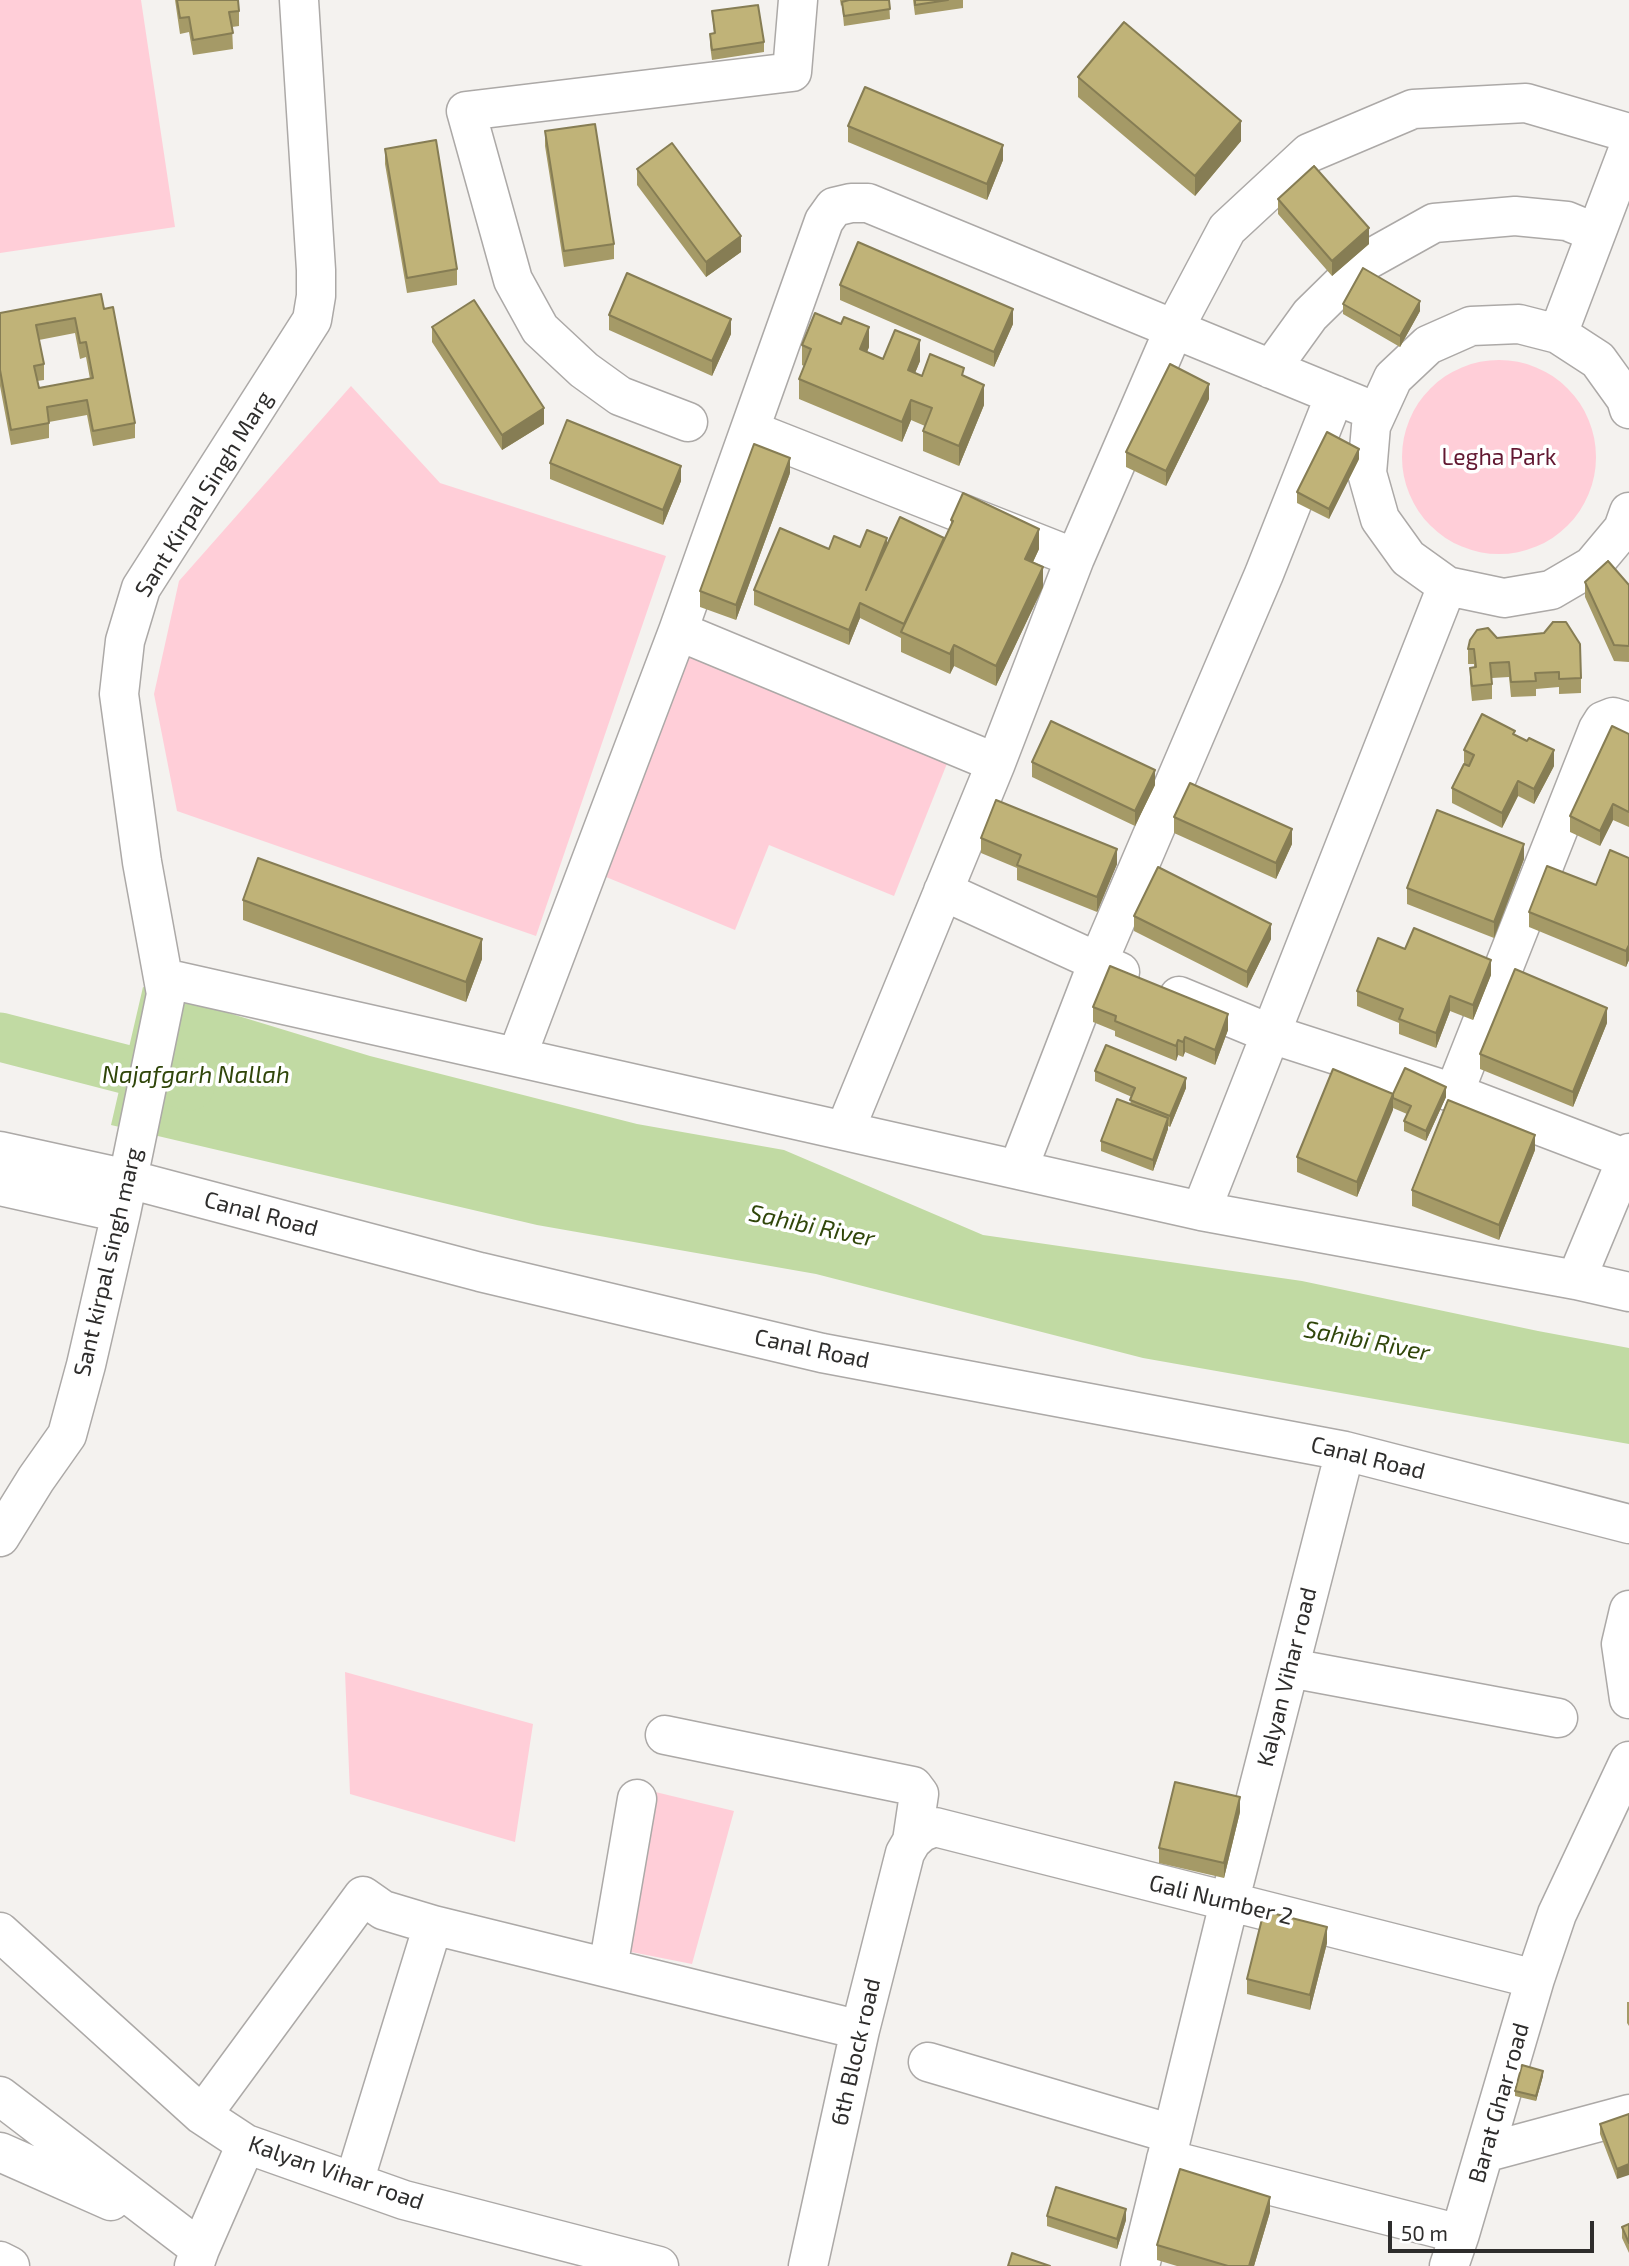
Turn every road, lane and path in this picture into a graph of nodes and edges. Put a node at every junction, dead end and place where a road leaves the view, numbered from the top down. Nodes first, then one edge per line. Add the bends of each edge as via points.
1 (299, 0) edge
2 (798, 0) edge
3 (1629, 133) edge
4 (1629, 147) edge
5 (1596, 233) junction
6 (1174, 329) junction
7 (1558, 334) junction
8 (1271, 369) junction
9 (1335, 395) junction
10 (1629, 408) edge
11 (1376, 412) junction
12 (688, 422) dead end
13 (750, 430) junction
14 (1629, 512) edge
15 (1075, 558) junction
16 (1447, 586) junction
17 (678, 631) junction
18 (1629, 722) edge
19 (996, 763) junction
20 (943, 891) junction
21 (1098, 962) junction
22 (165, 986) junction
23 (1271, 1034) junction
24 (517, 1056) junction
25 (1454, 1093) junction
26 (845, 1130) junction
27 (0, 1152) edge
28 (1628, 1156) edge
29 (1018, 1169) junction
30 (127, 1183) junction
31 (0, 1186) edge
32 (1201, 1211) junction
33 (1576, 1280) junction
34 (1629, 1292) edge
35 (1345, 1451) junction
36 (5, 1524) edge
37 (1629, 1524) edge
38 (1629, 1610) edge
39 (1290, 1668) junction
40 (1629, 1699) edge
41 (1558, 1718) dead end
42 (665, 1735) dead end
43 (1629, 1761) edge
44 (637, 1799) dead end
45 (912, 1840) junction
46 (1229, 1903) junction
47 (433, 1925) junction
48 (0, 1932) edge
49 (608, 1968) junction
50 (1535, 1979) junction
51 (860, 2030) junction
52 (928, 2062) dead end
53 (0, 2096) edge
54 (1629, 2114) edge
55 (202, 2115) junction
56 (246, 2144) junction
57 (1169, 2147) junction
58 (0, 2152) edge
59 (1484, 2153) junction
60 (354, 2182) junction
61 (167, 2226) junction
62 (1455, 2250) edge
63 (197, 2257) edge
64 (0, 2261) edge
65 (10, 2266) edge
66 (659, 2266) edge
67 (808, 2266) edge
68 (1140, 2266) edge

1 - 22 street, Sant Kirpal Singh Marg via 316,270 312,320 141,588 125,641 119,694
2 - 12 street via 792,72 466,111 513,279 540,328 584,370 620,396
3 - 6 street via 1526,103 1413,109 1310,153 1227,229
4 - 5 street
5 - 7 street
5 - 8 street via 1567,221 1515,216 1434,223 1364,262 1310,315
6 - 8 street
6 - 13 street via 868,203 842,205 834,207 824,221
6 - 15 street
7 - 10 street via 1598,360
7 - 11 street via 1519,324 1460,331 1428,345 1393,378
8 - 9 street
9 - 11 street
9 - 21 street via 1259,587
11 - 16 street via 1367,473 1380,520 1408,558
13 - 15 street
13 - 17 street
14 - 16 street via 1623,529 1592,566 1551,590 1504,598
15 - 19 street
16 - 23 street
17 - 19 street
17 - 24 street
18 - 25 street via 1613,717 1598,729
19 - 20 street
20 - 21 street
20 - 26 street
21 - 23 street
21 - 29 street
22 - 24 street
22 - 30 street, Sant kirpal singh marg
23 - 25 street
23 - 32 street
24 - 26 street
25 - 28 street
26 - 29 street
27 - 30 street, Canal Road
28 - 33 street
29 - 32 street
30 - 31 street
30 - 35 street, Canal Road via 822,1353
30 - 36 street, Sant kirpal singh marg via 67,1435
32 - 33 street
33 - 34 street
35 - 37 street, Canal Road
35 - 39 street, Kalyan Vihar road
38 - 40 street via 1621,1644
39 - 41 street
39 - 46 street, Kalyan Vihar road
42 - 45 street, 6th Block road via 913,1786 919,1794
43 - 50 street, Barat Ghar road via 1557,1914
44 - 49 street
45 - 46 street, Gali Number 2 via 935,1827
45 - 51 street, 6th Block road
46 - 50 street, Gali Number 2
46 - 57 street
47 - 49 street
47 - 55 street via 383,1910 363,1896
47 - 60 street
48 - 55 street, Kalyan Vihar road
49 - 51 street
50 - 59 street, Barat Ghar road
51 - 67 street, 6th Block road
52 - 57 street
53 - 61 street
54 - 59 street
55 - 56 street, Kalyan Vihar road
56 - 60 street, Kalyan Vihar road
56 - 63 street
57 - 62 street
57 - 68 street
58 - 61 street
59 - 62 street, Barat Ghar road
60 - 66 street, Kalyan Vihar road via 404,2200
61 - 63 street
64 - 65 street

